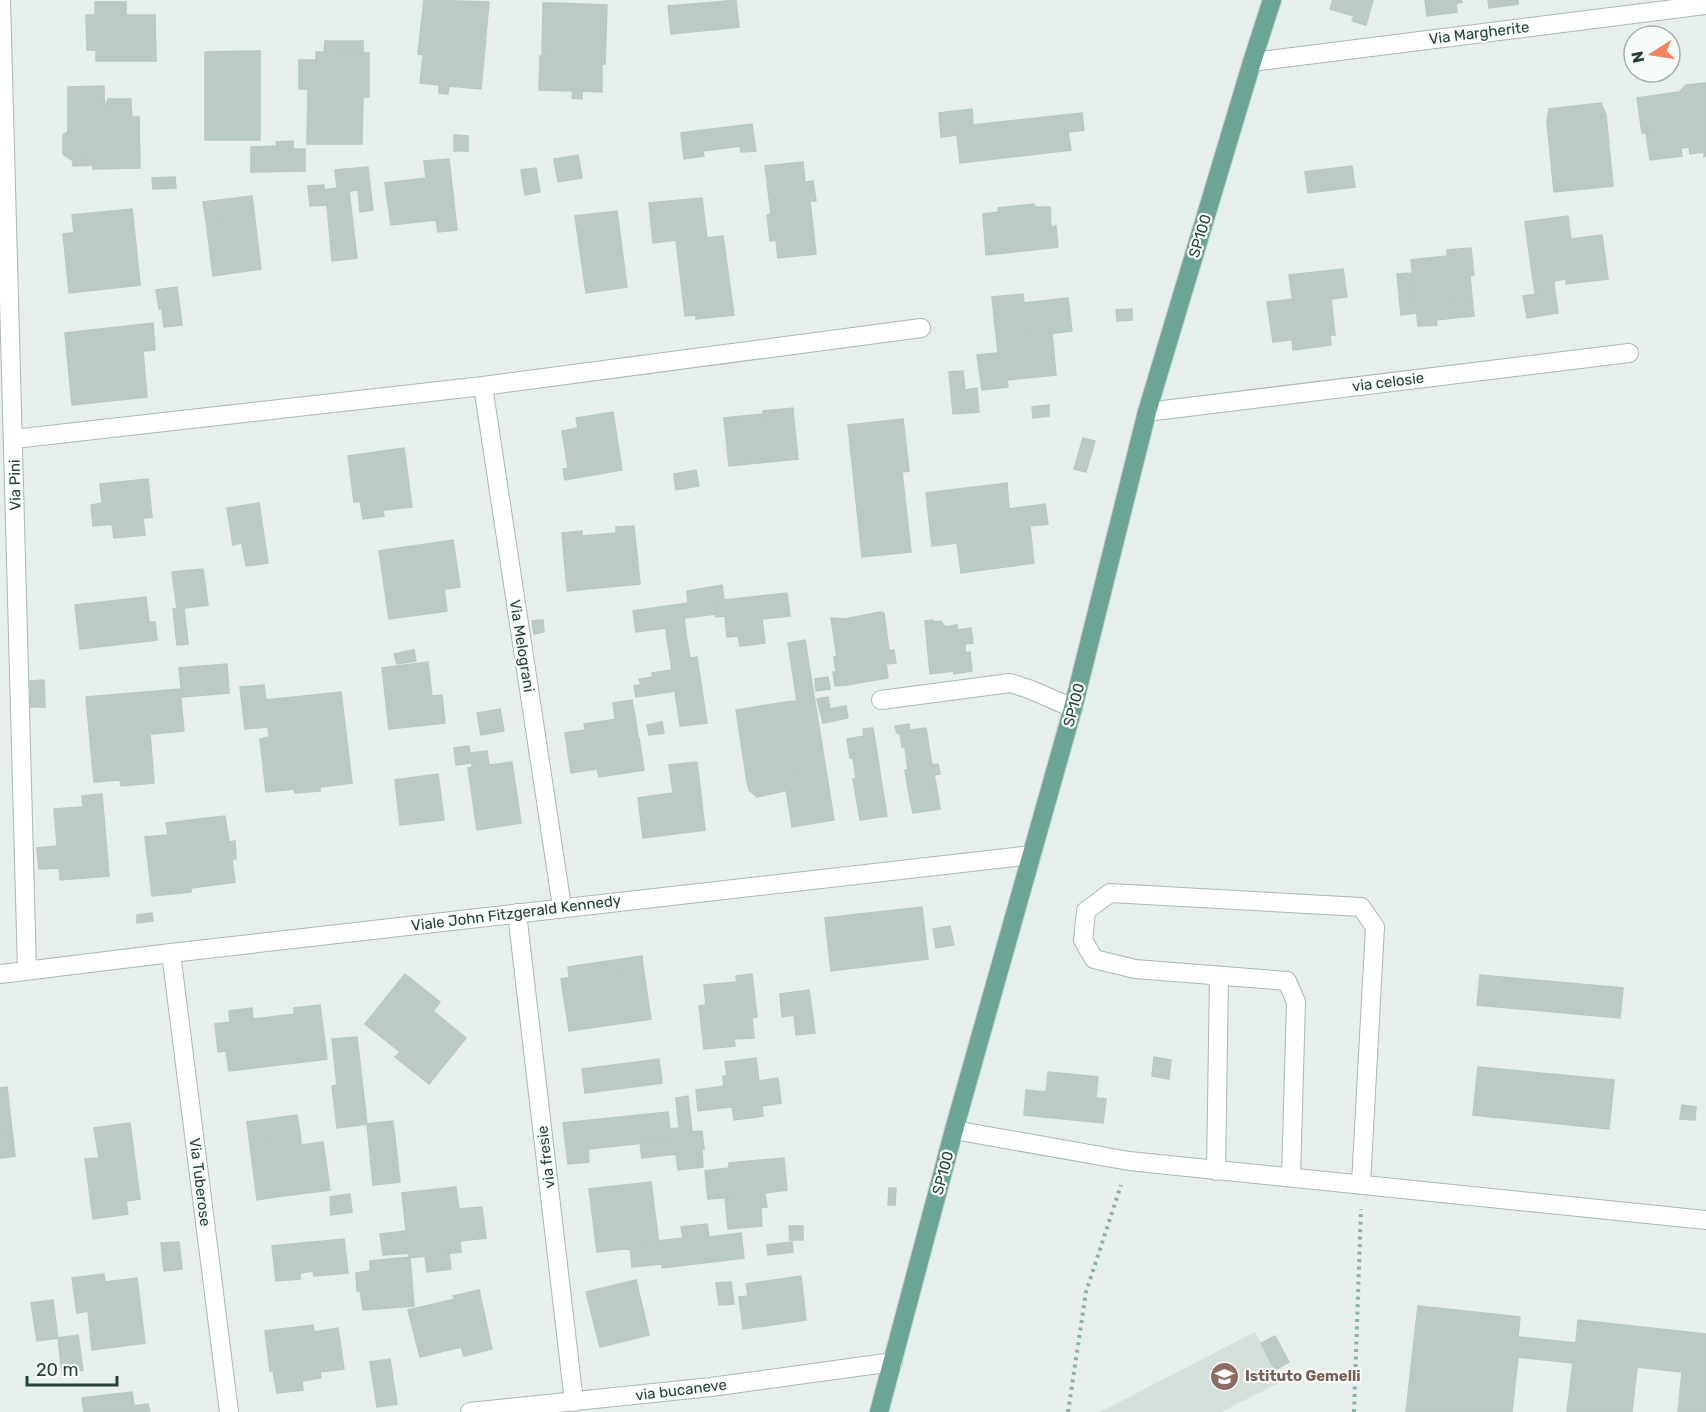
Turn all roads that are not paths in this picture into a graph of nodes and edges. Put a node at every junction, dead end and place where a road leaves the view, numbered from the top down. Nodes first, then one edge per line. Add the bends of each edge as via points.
1 (1, 0) edge
2 (1272, 0) edge
3 (1706, 5) edge
4 (1252, 62) junction
5 (921, 328) dead end
6 (1629, 353) dead end
7 (483, 386) junction
8 (1148, 412) junction
9 (14, 439) junction
10 (881, 700) dead end
11 (1073, 708) junction
12 (1032, 855) junction
13 (562, 907) junction
14 (517, 913) junction
15 (171, 952) junction
16 (27, 971) junction
17 (0, 974) edge
18 (1219, 976) junction
19 (954, 1130) junction
20 (1216, 1170) junction
21 (1291, 1177) junction
22 (1361, 1184) junction
23 (1706, 1220) edge
24 (893, 1362) junction
25 (574, 1402) junction
26 (229, 1412) edge
27 (470, 1412) edge
28 (879, 1412) edge

1 - 9 street, Via Pini
2 - 4 main road, SP100 / SP100
3 - 4 street, Via Margherite
4 - 8 main road, SP100 / SP100
5 - 7 street
6 - 8 street, via celosie
7 - 9 street
7 - 13 street, Via Melograni
8 - 11 main road, SP100 / SP100
9 - 16 street, Via Pini
10 - 11 street via 1010,683
11 - 12 main road, SP100 / SP100
12 - 13 street, Viale John Fitzgerald Kennedy
12 - 19 main road, SP100 / SP100
13 - 14 street, Viale John Fitzgerald Kennedy
14 - 15 street, Viale John Fitzgerald Kennedy
14 - 25 street, via fresie
15 - 16 street, Viale John Fitzgerald Kennedy
15 - 26 street, Via Tuberose
16 - 17 street, Viale John Fitzgerald Kennedy
18 - 20 street
18 - 21 street via 1287,981 1296,1002
18 - 22 street via 1135,969 1094,959 1083,940 1086,910 1110,893 1361,907 1375,927
19 - 20 street via 1129,1161
19 - 24 main road, SP100 / SP100
20 - 21 street
21 - 22 street
22 - 23 street
24 - 25 street, via bucaneve
24 - 28 main road, SP100 / SP100
25 - 27 street, via bucaneve

